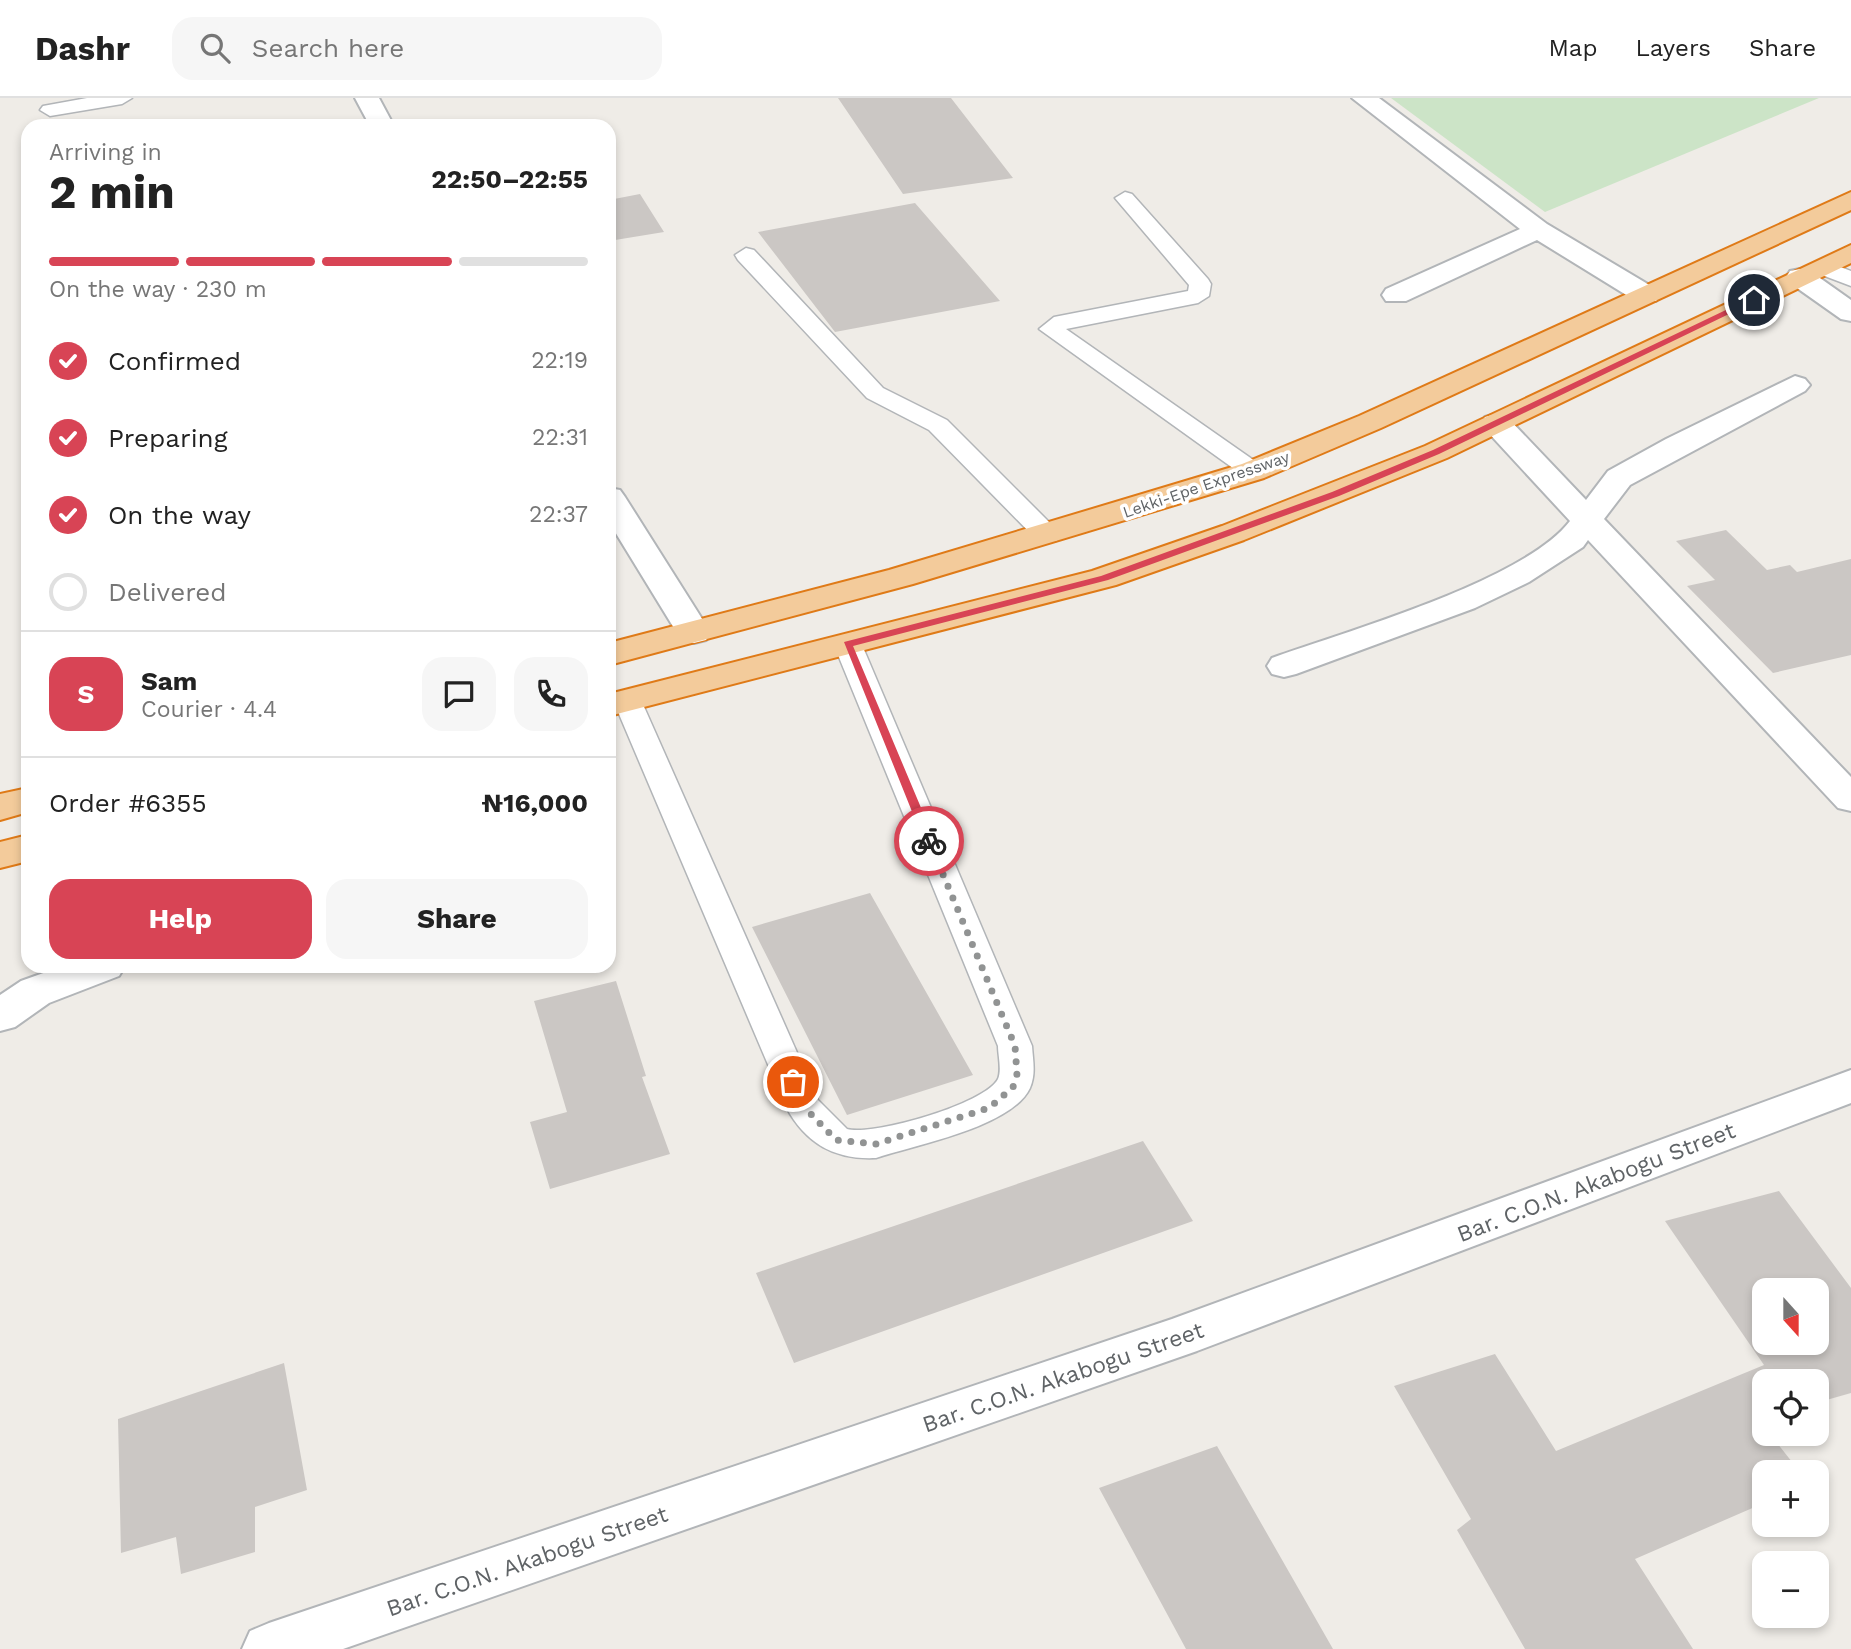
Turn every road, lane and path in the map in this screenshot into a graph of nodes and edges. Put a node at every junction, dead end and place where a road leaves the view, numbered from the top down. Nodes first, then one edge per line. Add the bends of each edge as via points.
1 (122, 98) edge
2 (367, 98) edge
3 (1364, 98) edge
4 (50, 110) dead end
5 (378, 119) edge
6 (1125, 198) dead end
7 (1851, 200) edge
8 (1538, 230) junction
9 (1851, 253) edge
10 (746, 255) dead end
11 (1811, 272) junction
12 (1851, 279) edge
13 (1396, 295) dead end
14 (1646, 295) junction
15 (1851, 313) edge
16 (1795, 385) dead end
17 (1496, 423) junction
18 (1253, 471) junction
19 (616, 508) edge
20 (1588, 522) junction
21 (1047, 535) junction
22 (694, 633) junction
23 (848, 645) junction
24 (616, 652) edge
25 (1284, 666) dead end
26 (618, 703) edge
27 (1851, 799) edge
28 (21, 802) edge
29 (0, 807) edge
30 (21, 850) edge
31 (0, 855) edge
32 (86, 973) edge
33 (0, 1016) edge
34 (1851, 1086) edge
35 (269, 1649) edge

1 - 4 lane
2 - 5 street
3 - 8 street
6 - 18 lane via 1200,284 1198,296 1062,322 1050,329
7 - 14 highway, Lekki-Epe Expressway
8 - 13 street
8 - 14 street
9 - 11 highway
10 - 21 lane via 875,393 938,425
11 - 12 lane
11 - 15 street
11 - 17 highway
14 - 18 highway, Lekki-Epe Expressway
16 - 20 street via 1619,478
17 - 20 street
17 - 23 highway via 1335,494 1104,578
18 - 21 highway, Lekki-Epe Expressway
19 - 22 street
20 - 25 street via 1572,540 1517,575 1463,601
20 - 27 street
21 - 22 highway, Lekki-Epe Expressway
22 - 24 highway, Lekki-Epe Expressway
23 - 26 highway
23 - 26 lane via 1018,1061 1013,1087 989,1108 876,1144 836,1140 804,1107
28 - 29 highway
30 - 31 highway
32 - 33 street via 36,992
34 - 35 street, Bar. C.O.N. Akabogu Street via 1180,1337

